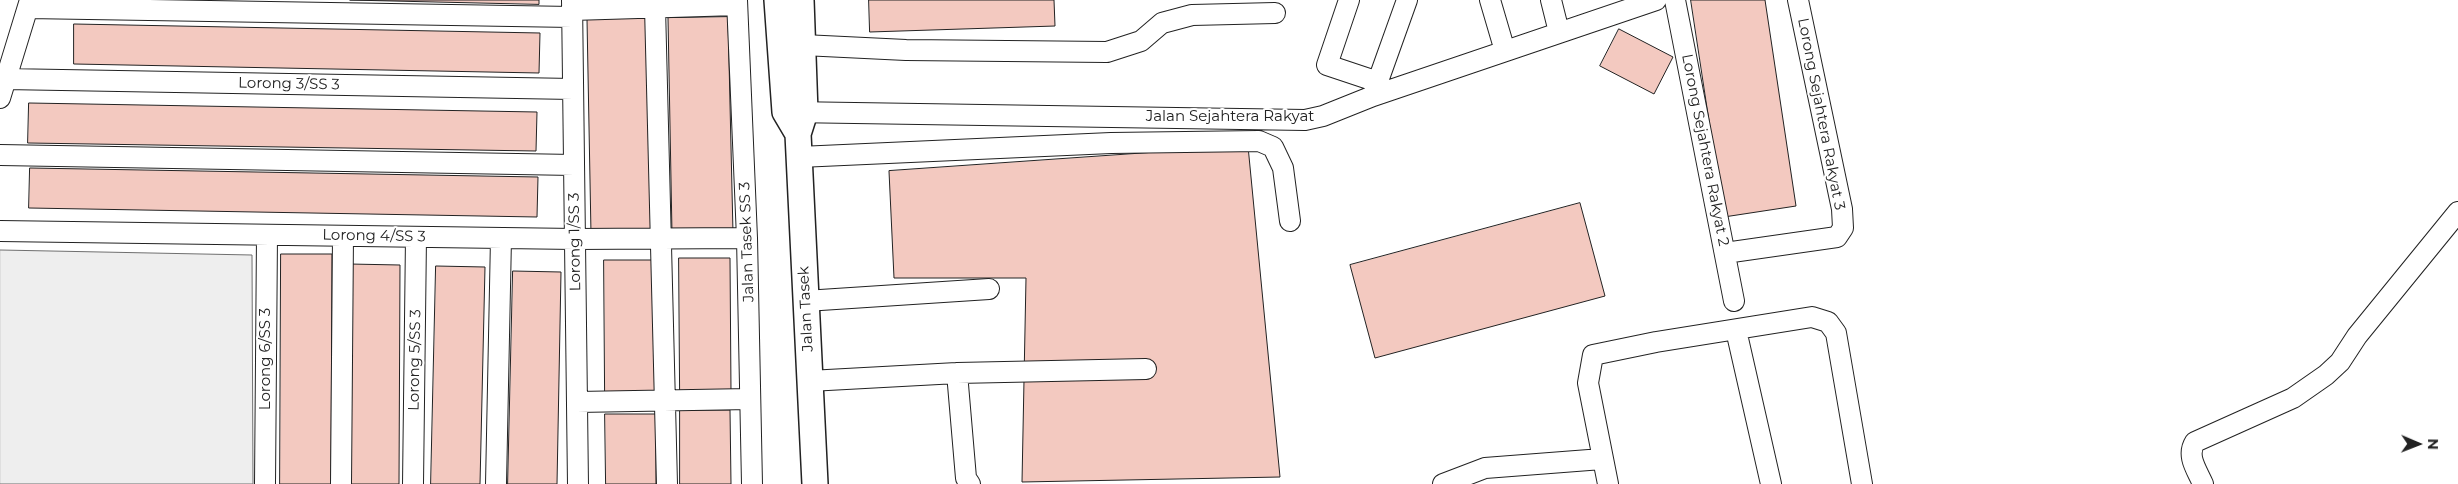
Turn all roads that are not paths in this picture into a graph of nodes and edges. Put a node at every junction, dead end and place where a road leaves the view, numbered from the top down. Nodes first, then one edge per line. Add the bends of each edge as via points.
1 (777, 0) edge
2 (801, 0) edge
3 (1349, 0) edge
4 (1407, 0) edge
5 (1490, 0) edge
6 (1551, 0) edge
7 (1656, 0) edge
8 (1675, 0) edge
9 (1798, 0) edge
10 (737, 3) edge
11 (29, 4) edge
12 (655, 7) junction
13 (572, 9) edge
14 (1275, 13) dead end
15 (1559, 32) junction
16 (803, 45) junction
17 (1504, 51) junction
18 (2, 88) edge
19 (573, 89) junction
20 (1376, 89) junction
21 (797, 129) junction
22 (0, 155) edge
23 (574, 165) junction
24 (2458, 212) edge
25 (1290, 221) dead end
26 (0, 232) edge
27 (267, 235) junction
28 (344, 236) junction
29 (416, 237) junction
30 (501, 238) junction
31 (747, 238) junction
32 (575, 239) junction
33 (662, 239) junction
34 (1725, 253) junction
35 (988, 289) dead end
36 (805, 301) junction
37 (1734, 301) dead end
38 (1736, 330) junction
39 (1146, 369) dead end
40 (957, 373) junction
41 (809, 381) junction
42 (750, 399) junction
43 (665, 401) junction
44 (577, 402) junction
45 (1602, 459) junction
46 (1504, 476) edge
47 (265, 484) edge
48 (341, 484) edge
49 (413, 484) edge
50 (496, 484) edge
51 (578, 484) edge
52 (667, 484) edge
53 (752, 484) edge
54 (815, 484) edge
55 (970, 484) edge
56 (1443, 484) edge
57 (1608, 484) edge
58 (1771, 484) edge
59 (1862, 484) edge
60 (2203, 484) edge

1 - 21 main road, Jalan Tasek
2 - 16 main road, Jalan Tasek
3 - 20 street via 1327,65
4 - 20 street
5 - 17 street
6 - 15 street
7 - 15 street, Jalan Sejahtera Rakyat
8 - 34 street, Lorong Sejahtera Rakyat 2
9 - 34 street, Lorong Sejahtera Rakyat 3 via 1842,209 1842,228 1837,237
10 - 12 street
10 - 31 street, Jalan Tasek SS 3
11 - 13 street
11 - 18 street
12 - 13 street
12 - 33 street
13 - 19 street, Lorong 1/SS 3
14 - 16 street via 1192,15 1162,23 1141,42 1107,52
15 - 17 street, Jalan Sejahtera Rakyat
16 - 21 main road, Jalan Tasek
17 - 20 street, Jalan Sejahtera Rakyat
18 - 19 street, Lorong 3/SS 3
19 - 23 street, Lorong 1/SS 3
20 - 21 street, Jalan Sejahtera Rakyat via 1323,116 1305,120
21 - 25 street via 1112,143 1259,141 1273,147 1283,168
21 - 36 main road, Jalan Tasek
22 - 23 street
23 - 32 street, Lorong 1/SS 3
24 - 60 street via 2357,336 2340,362 2326,375 2293,398 2195,442 2190,455
26 - 27 street, Lorong 4/SS 3
27 - 28 street, Lorong 4/SS 3
27 - 47 street, Lorong 6/SS 3
28 - 29 street, Lorong 4/SS 3
28 - 48 street
29 - 30 street, Lorong 4/SS 3
29 - 49 street, Lorong 5/SS 3
30 - 32 street, Lorong 4/SS 3
30 - 50 street
31 - 33 street, Lorong 4/SS 3
31 - 42 street, Jalan Tasek SS 3
32 - 33 street, Lorong 4/SS 3
32 - 44 street, Lorong 1/SS 3
33 - 43 street
34 - 37 street, Lorong Sejahtera Rakyat 2
35 - 36 street
36 - 41 main road, Jalan Tasek
38 - 45 street via 1593,355 1588,383
38 - 58 street
38 - 59 street via 1812,317 1828,322 1836,333
39 - 40 street
40 - 41 street
40 - 55 street via 966,478
41 - 54 main road, Jalan Tasek
42 - 43 street
42 - 53 street, Jalan Tasek SS 3
43 - 44 street
43 - 52 street
44 - 51 street, Lorong 1/SS 3
45 - 46 street
45 - 57 street
46 - 56 street via 1486,468

